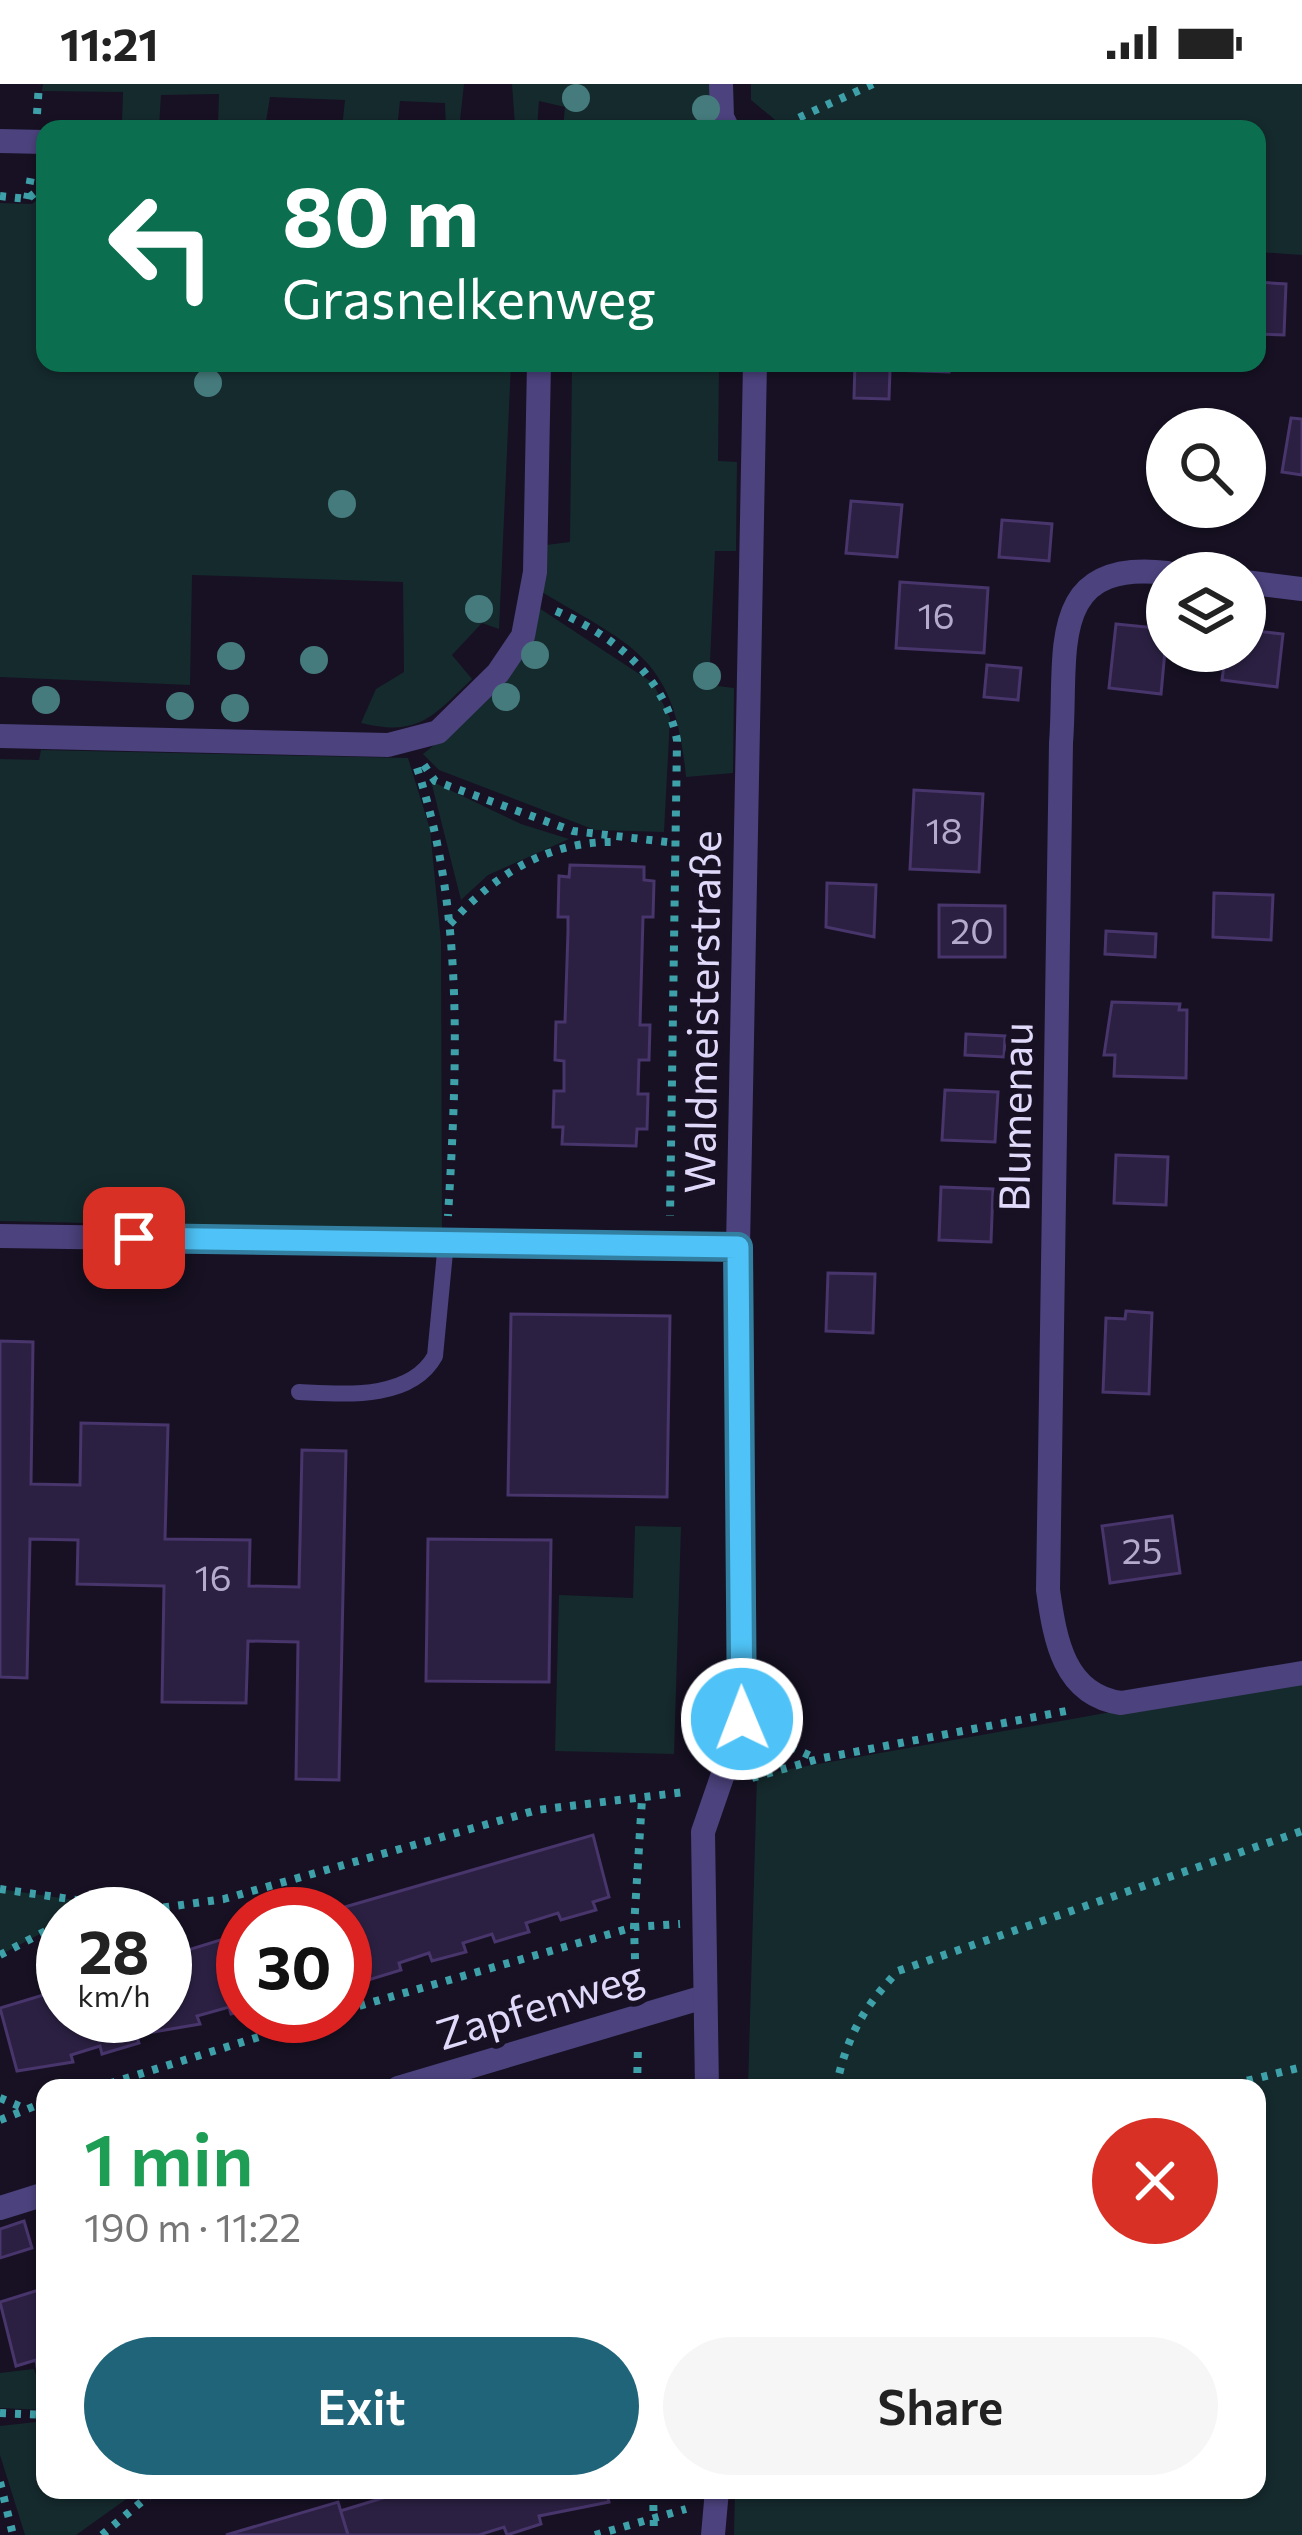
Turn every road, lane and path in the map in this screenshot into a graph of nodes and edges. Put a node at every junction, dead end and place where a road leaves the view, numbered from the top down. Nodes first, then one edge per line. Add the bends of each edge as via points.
1 (721, 84) edge
2 (873, 84) edge
3 (724, 120) edge
4 (795, 120) edge
5 (0, 142) edge
6 (36, 142) edge
7 (36, 192) edge
8 (0, 196) edge
9 (539, 372) edge
10 (755, 372) edge
11 (1146, 573) edge
12 (1266, 585) edge
13 (1302, 589) edge
14 (532, 601) junction
15 (0, 736) edge
16 (409, 743) junction
17 (675, 843) junction
18 (449, 925) junction
19 (0, 1236) edge
20 (446, 1242) junction
21 (669, 1246) junction
22 (738, 1247) junction
23 (298, 1392) dead end
24 (1302, 1673) edge
25 (1121, 1703) junction
26 (742, 1719) junction
27 (818, 1759) junction
28 (720, 1787) junction
29 (642, 1799) junction
30 (1302, 1831) edge
31 (0, 1888) edge
32 (36, 1894) edge
33 (192, 1904) edge
34 (704, 1920) junction
35 (634, 1928) junction
36 (36, 1936) edge
37 (0, 1955) edge
38 (704, 1996) junction
39 (372, 2002) edge
40 (637, 2017) junction
41 (239, 2043) edge
42 (1302, 2067) edge
43 (123, 2079) edge
44 (428, 2079) edge
45 (638, 2079) edge
46 (707, 2079) edge
47 (838, 2079) edge
48 (1254, 2079) edge
49 (0, 2098) edge
50 (36, 2105) edge
51 (25, 2108) junction
52 (0, 2120) edge
53 (36, 2197) edge
54 (0, 2208) edge
55 (0, 2413) edge
56 (36, 2414) edge
57 (0, 2482) edge
58 (145, 2499) edge
59 (653, 2499) edge
60 (706, 2499) edge
61 (717, 2499) edge
62 (654, 2518) junction
63 (13, 2535) edge
64 (102, 2535) edge
65 (595, 2535) edge
66 (654, 2535) edge
67 (713, 2535) edge

1 - 3 street
2 - 4 path
5 - 6 street
7 - 8 path
9 - 14 street
10 - 22 street, Waldmeisterstraße
11 - 25 street, Blumenau via 1117,572 1080,592 1071,613 1061,743 1048,1590 1076,1684 1096,1700
12 - 13 street
14 - 16 street via 523,636 498,673 438,732
14 - 17 path via 569,616 650,673 670,704
15 - 16 street
16 - 17 path via 435,781 489,803 573,831
16 - 18 path via 439,835
17 - 18 path via 585,841 544,854 484,885
17 - 21 path
18 - 20 path via 457,1009
19 - 20 street
20 - 21 street
20 - 23 lane via 429,1368 361,1395
21 - 22 street
22 - 26 street, Waldmeisterstraße
24 - 25 street
25 - 27 path
26 - 27 path
26 - 28 street, Waldmeisterstraße
27 - 28 path
28 - 29 path
28 - 34 street, Waldmeisterstraße via 703,1832
29 - 33 path via 537,1810
29 - 35 path
30 - 47 path via 898,1971 864,2007 844,2044
31 - 32 path
34 - 35 path
34 - 38 street, Waldmeisterstraße
35 - 39 path
35 - 40 path
36 - 37 path
38 - 40 street, Zapfenweg
38 - 46 street, Waldmeisterstraße
40 - 44 street, Zapfenweg
40 - 45 path
41 - 43 path
42 - 48 path
49 - 51 path
50 - 51 path
51 - 52 path
53 - 54 street
55 - 56 path
57 - 63 path
58 - 64 path
59 - 62 path
60 - 62 path
61 - 67 street
62 - 65 path
62 - 66 path

